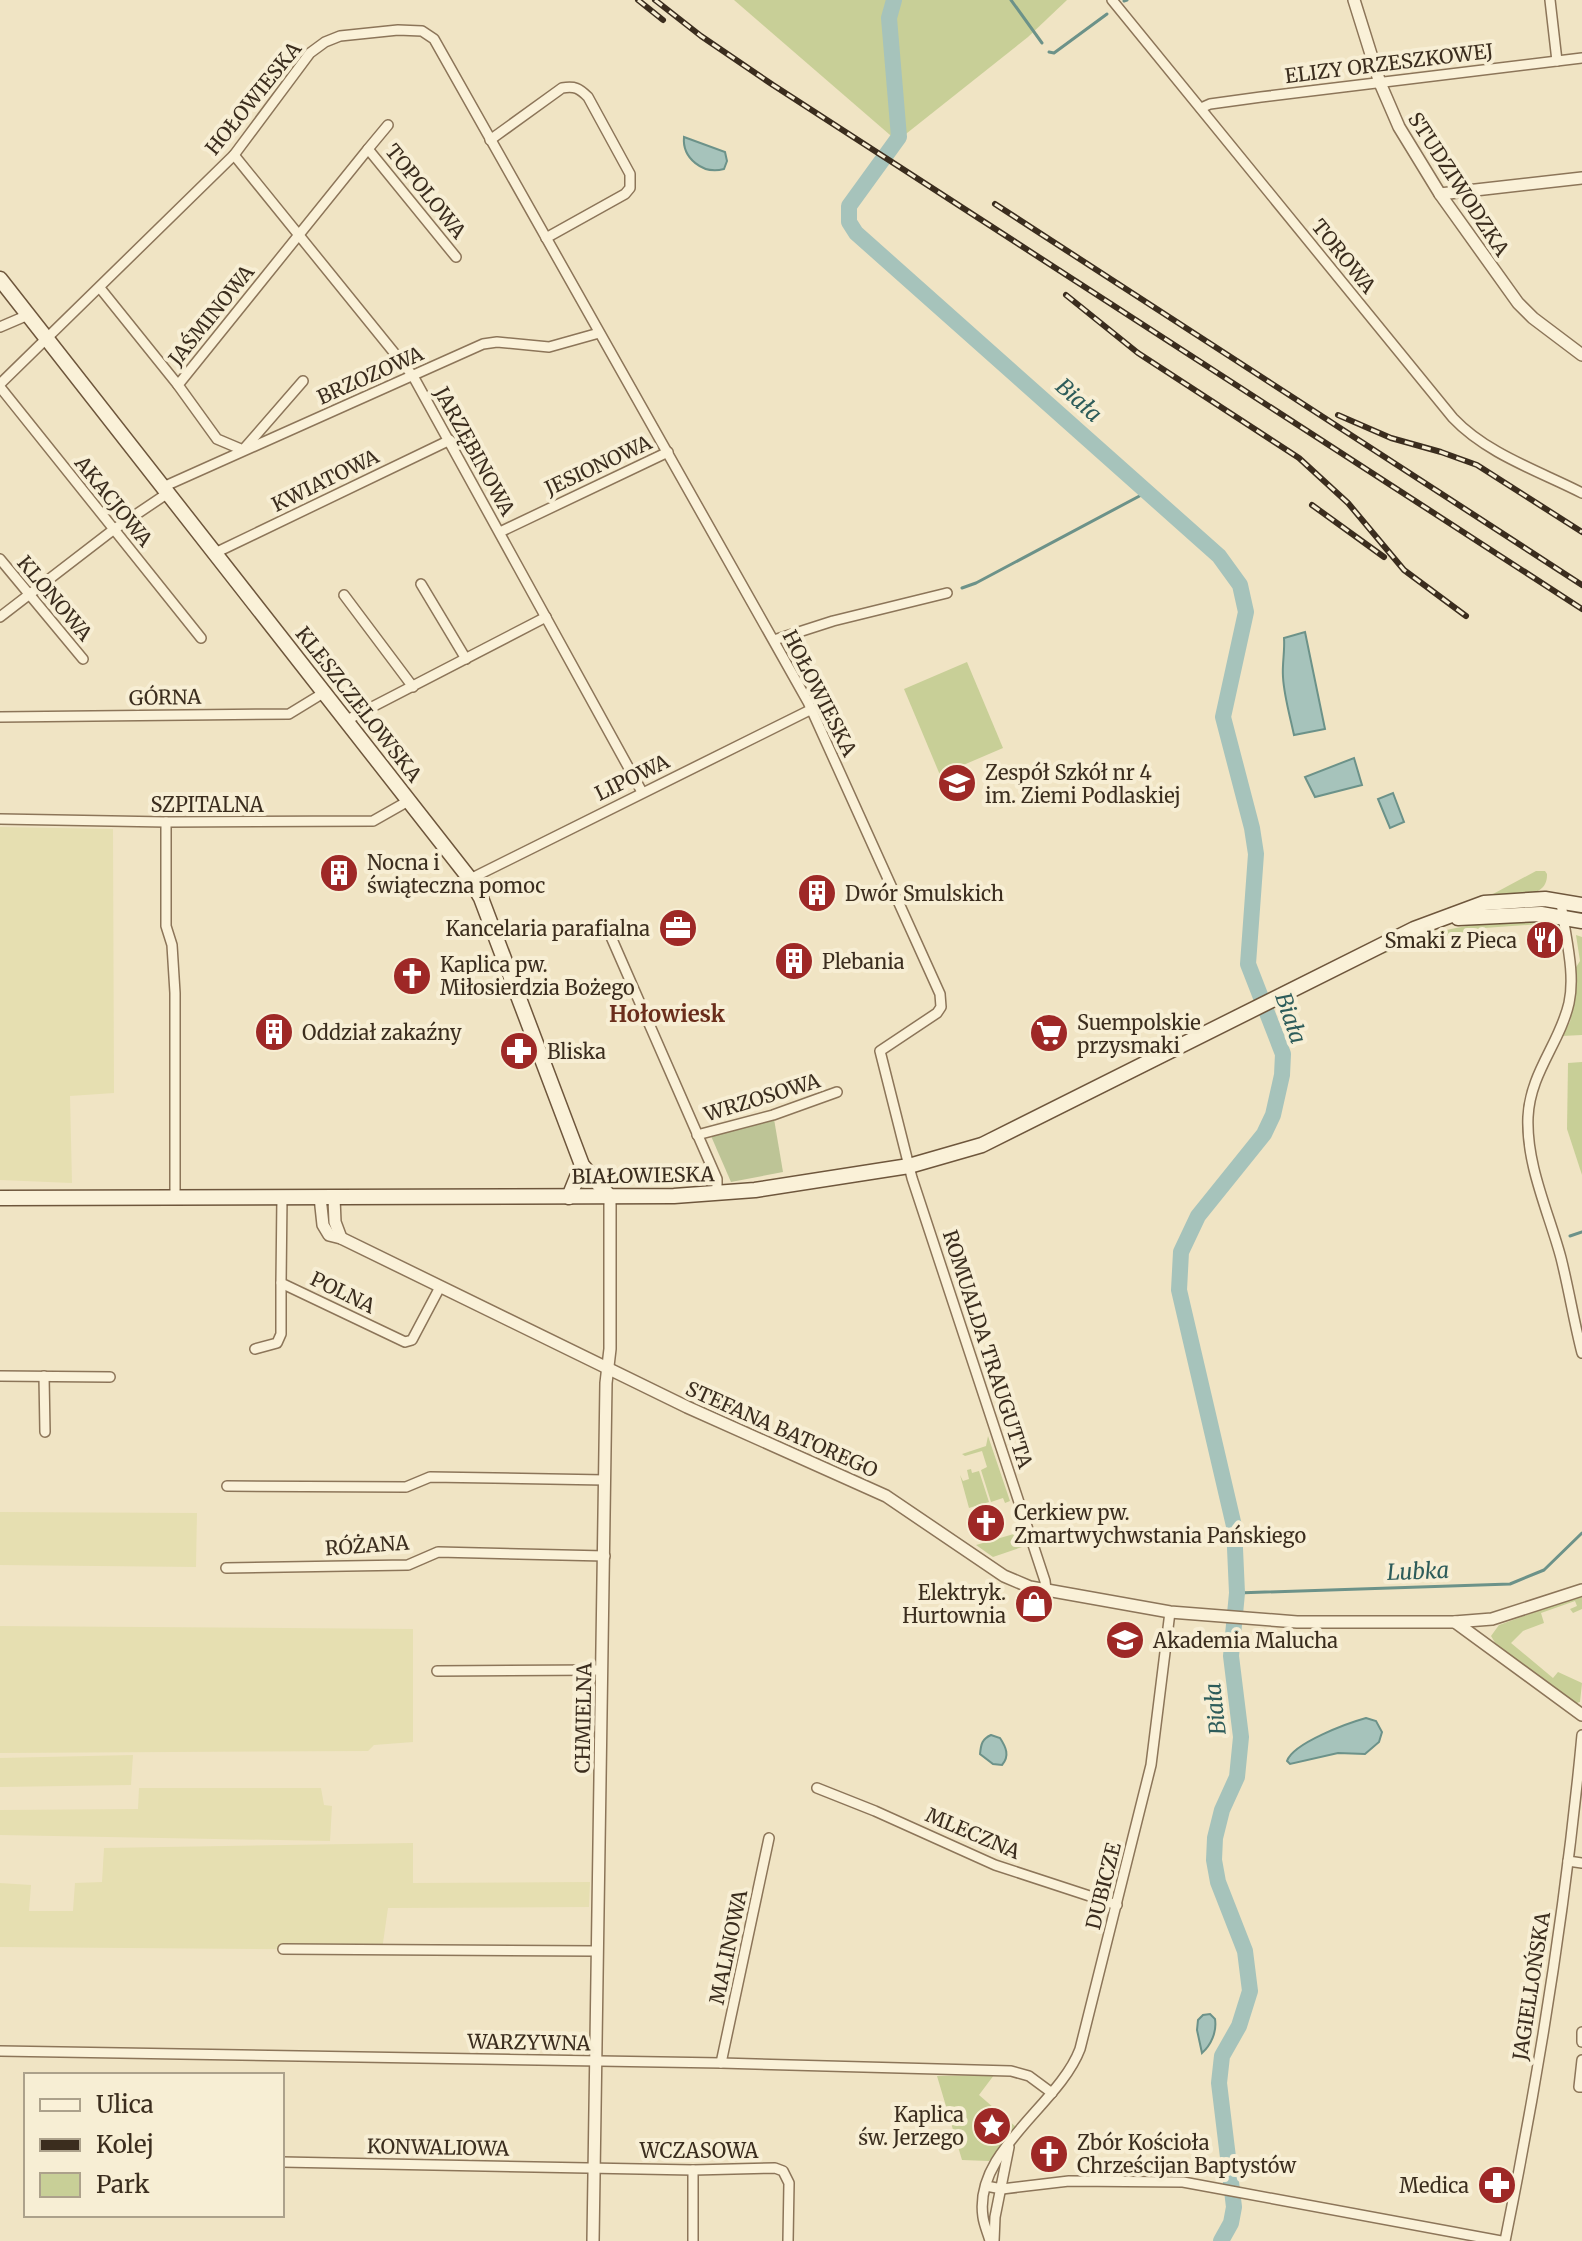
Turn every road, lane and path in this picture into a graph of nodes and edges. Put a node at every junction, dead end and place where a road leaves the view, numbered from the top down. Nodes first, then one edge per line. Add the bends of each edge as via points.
1 (1112, 0) edge
2 (1354, 0) edge
3 (1550, 0) edge
4 (1582, 58) edge
5 (1557, 61) junction
6 (1380, 83) junction
7 (1201, 108) junction
8 (388, 125) dead end
9 (490, 140) junction
10 (368, 149) junction
11 (234, 155) junction
12 (1582, 178) edge
13 (1440, 194) junction
14 (300, 235) junction
15 (546, 238) junction
16 (456, 257) dead end
17 (0, 279) edge
18 (100, 288) junction
19 (28, 315) junction
20 (0, 327) edge
21 (599, 333) junction
22 (45, 337) junction
23 (1582, 355) edge
24 (413, 376) junction
25 (303, 381) dead end
26 (178, 385) junction
27 (0, 386) edge
28 (450, 440) junction
29 (243, 450) junction
30 (668, 452) junction
31 (165, 490) junction
32 (1582, 493) edge
33 (113, 530) junction
34 (500, 532) junction
35 (215, 553) junction
36 (0, 559) edge
37 (421, 584) dead end
38 (947, 593) dead end
39 (28, 595) junction
40 (344, 595) dead end
41 (0, 617) edge
42 (546, 617) junction
43 (201, 638) dead end
44 (774, 640) junction
45 (83, 659) dead end
46 (466, 659) junction
47 (413, 687) junction
48 (325, 692) junction
49 (812, 709) junction
50 (0, 717) edge
51 (347, 720) junction
52 (642, 792) junction
53 (410, 800) junction
54 (0, 819) edge
55 (166, 822) junction
56 (470, 879) junction
57 (1561, 901) junction
58 (1582, 905) edge
59 (1562, 917) junction
60 (1442, 919) junction
61 (1582, 921) edge
62 (608, 930) dead end
63 (837, 1092) dead end
64 (697, 1135) junction
65 (582, 1165) junction
66 (909, 1166) junction
67 (717, 1194) junction
68 (175, 1197) junction
69 (282, 1197) junction
70 (569, 1197) junction
71 (610, 1197) junction
72 (0, 1198) edge
73 (327, 1198) junction
74 (281, 1283) junction
75 (440, 1287) junction
76 (255, 1349) dead end
77 (1582, 1353) edge
78 (608, 1368) junction
79 (0, 1376) edge
80 (44, 1376) junction
81 (110, 1377) dead end
82 (45, 1432) dead end
83 (605, 1480) junction
84 (227, 1486) dead end
85 (605, 1556) junction
86 (226, 1568) dead end
87 (1046, 1590) junction
88 (1582, 1590) edge
89 (1170, 1612) junction
90 (1492, 1619) junction
91 (1454, 1622) junction
92 (1485, 1643) junction
93 (602, 1670) junction
94 (437, 1671) dead end
95 (1582, 1715) edge
96 (1582, 1735) edge
97 (817, 1788) dead end
98 (769, 1838) dead end
99 (1568, 1861) junction
100 (1582, 1863) edge
101 (1117, 1905) junction
102 (283, 1949) dead end
103 (596, 1951) junction
104 (1582, 2032) edge
105 (1582, 2042) edge
106 (0, 2051) edge
107 (1582, 2060) edge
108 (594, 2062) junction
109 (721, 2063) junction
110 (1582, 2087) edge
111 (1052, 2093) junction
112 (1009, 2144) junction
113 (284, 2162) edge
114 (592, 2168) junction
115 (693, 2170) junction
116 (986, 2186) junction
117 (1002, 2189) junction
118 (593, 2241) edge
119 (693, 2241) edge
120 (788, 2241) edge
121 (992, 2241) edge
122 (1503, 2241) edge

1 - 7 street, TOROWA
2 - 6 street, STUDZIWODZKA
3 - 5 street
4 - 5 street, ELIZY ORZESZKOWEJ
5 - 6 street, ELIZY ORZESZKOWEJ
6 - 7 street, ELIZY ORZESZKOWEJ
6 - 13 street, STUDZIWODZKA via 1399,127
7 - 32 street, TOROWA via 1467,433
8 - 10 street, TOPOLOWA
9 - 11 street, HOŁOWIESKA via 434,39 422,31 398,30 340,36 310,53
9 - 15 street, HOŁOWIESKA
9 - 15 street via 562,88 573,86 588,97 630,174 630,188
10 - 14 street, TOPOLOWA
10 - 16 street, TOPOLOWA
11 - 14 street, JARZĘBINOWA
11 - 18 street, HOŁOWIESKA
12 - 13 street
13 - 23 street, STUDZIWODZKA via 1518,303
14 - 24 street, JARZĘBINOWA
14 - 26 street, JAŚMINOWA
15 - 21 street, HOŁOWIESKA
17 - 19 main road, KLESZCZELOWSKA
18 - 22 street, HOŁOWIESKA
18 - 26 street
19 - 20 street
19 - 22 main road, KLESZCZELOWSKA
21 - 24 street, BRZOZOWA via 549,347 483,344
21 - 30 street, HOŁOWIESKA
22 - 27 street
22 - 31 main road, KLESZCZELOWSKA
24 - 28 street, JARZĘBINOWA
24 - 29 street, BRZOZOWA
25 - 29 street
26 - 29 street, JAŚMINOWA via 217,439
27 - 33 street, AKACJOWA
28 - 34 street, JARZĘBINOWA
28 - 35 street, KWIATOWA
29 - 31 street, BRZOZOWA
30 - 34 street, JESIONOWA
30 - 44 street, HOŁOWIESKA
31 - 33 street, BRZOZOWA
31 - 35 main road, KLESZCZELOWSKA
33 - 39 street, BRZOZOWA
33 - 43 street, AKACJOWA
34 - 42 street, JARZĘBINOWA
35 - 48 main road, KLESZCZELOWSKA
36 - 39 street, KLONOWA
37 - 46 street
38 - 44 street
39 - 41 street, BRZOZOWA
39 - 45 street, KLONOWA
40 - 47 street
42 - 46 street
42 - 52 street, JARZĘBINOWA
44 - 49 street, HOŁOWIESKA
46 - 47 street
47 - 51 street
48 - 50 street, GÓRNA via 289,714
48 - 51 main road, KLESZCZELOWSKA
49 - 52 street, LIPOWA
49 - 66 street, HOŁOWIESKA via 942,1001 937,1013 880,1051
51 - 53 main road, KLESZCZELOWSKA
52 - 56 street, LIPOWA
53 - 55 street, SZPITALNA via 373,821
53 - 56 main road, KLESZCZELOWSKA
54 - 55 street, SZPITALNA
55 - 68 street via 166,926 175,993
56 - 65 main road, KLESZCZELOWSKA
57 - 58 main road
57 - 59 street
57 - 60 main road via 1484,903
59 - 60 main road
59 - 61 main road
59 - 77 street via 1569,1003 1533,1086 1527,1132
60 - 66 main road, BIAŁOWIESKA via 982,1145
62 - 64 street, WRZOSOWA
63 - 64 street, WRZOSOWA
64 - 67 street, WRZOSOWA via 717,1179
65 - 70 main road
65 - 71 main road, KLESZCZELOWSKA
66 - 67 main road, BIAŁOWIESKA
66 - 87 street, ROMUALDA TRAUGUTTA
67 - 71 main road, BIAŁOWIESKA
68 - 69 main road, BIAŁOWIESKA
68 - 72 main road, BIAŁOWIESKA
69 - 73 main road, BIAŁOWIESKA
69 - 74 street, POLNA
70 - 71 main road, BIAŁOWIESKA
70 - 73 main road, BIAŁOWIESKA
71 - 78 street, CHMIELNA
73 - 75 street, STEFANA BATOREGO via 341,1238
74 - 75 street, POLNA via 405,1342 412,1340
74 - 76 street via 281,1334 277,1343
75 - 78 street, STEFANA BATOREGO
78 - 83 street, CHMIELNA
78 - 87 street, STEFANA BATOREGO via 886,1496 1004,1576
79 - 80 street
80 - 81 street
80 - 82 street
83 - 84 street via 430,1477 406,1487
83 - 85 street, CHMIELNA
85 - 86 street, RÓŻANA via 438,1552 408,1565
85 - 93 street, CHMIELNA
87 - 89 street, STEFANA BATOREGO
88 - 90 street
89 - 91 street, STEFANA BATOREGO via 1260,1620
89 - 101 street, DUBICZE via 1151,1765
90 - 91 street
90 - 92 street
91 - 92 street
92 - 95 street
93 - 94 street
93 - 103 street, CHMIELNA
96 - 99 street, JAGIELLOŃSKA
97 - 101 street, MLECZNA via 995,1865
98 - 109 street, MALINOWA
99 - 100 street
99 - 122 street, JAGIELLOŃSKA via 1543,2034
101 - 111 street, DUBICZE via 1080,2049
102 - 103 street
103 - 108 street, CHMIELNA
104 - 105 street
106 - 108 street, WARZYWNA
107 - 110 street
108 - 109 street, WARZYWNA
108 - 114 street, CHMIELNA
109 - 111 street, WARZYWNA via 1011,2071 1029,2076
111 - 112 street, DUBICZE
112 - 116 street, DUBICZE via 994,2163
112 - 117 street, DUBICZE
113 - 114 street, KONWALIOWA
114 - 115 street, WCZASOWA
114 - 118 street, CHMIELNA
115 - 119 street
115 - 120 street, WCZASOWA via 783,2171 789,2183
116 - 117 street
116 - 121 street, DUBICZE via 983,2219
117 - 121 street, DUBICZE
117 - 122 street via 1083,2181 1183,2182

